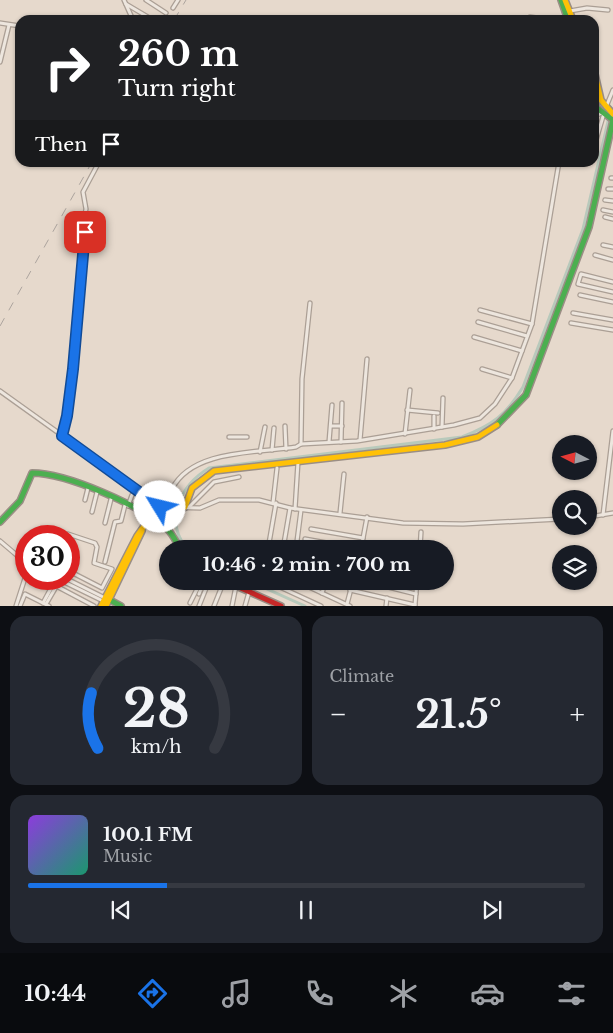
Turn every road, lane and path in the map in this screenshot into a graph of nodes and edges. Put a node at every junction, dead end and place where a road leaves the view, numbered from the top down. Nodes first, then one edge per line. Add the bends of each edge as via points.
1 (146, 0) edge
2 (178, 0) edge
3 (561, 0) edge
4 (565, 0) edge
5 (125, 2) edge
6 (154, 2) edge
7 (174, 8) dead end
8 (608, 10) dead end
9 (569, 11) junction
10 (166, 13) dead end
11 (131, 15) edge
12 (146, 15) edge
13 (566, 15) edge
14 (571, 15) edge
15 (0, 23) edge
16 (9, 25) junction
17 (15, 26) edge
18 (0, 62) edge
19 (613, 90) edge
20 (599, 100) edge
21 (609, 115) edge
22 (599, 136) edge
23 (96, 167) edge
24 (558, 167) edge
25 (608, 188) dead end
26 (613, 190) edge
27 (605, 200) dead end
28 (613, 201) edge
29 (603, 210) dead end
30 (613, 212) edge
31 (605, 217) dead end
32 (613, 219) edge
33 (603, 245) dead end
34 (613, 247) edge
35 (595, 255) dead end
36 (613, 260) edge
37 (613, 282) edge
38 (613, 292) edge
39 (580, 295) dead end
40 (613, 302) edge
41 (310, 303) dead end
42 (480, 310) dead end
43 (573, 313) dead end
44 (613, 320) edge
45 (478, 322) dead end
46 (571, 323) dead end
47 (532, 324) junction
48 (613, 330) edge
49 (527, 336) junction
50 (474, 337) dead end
51 (522, 351) junction
52 (367, 359) dead end
53 (482, 369) dead end
54 (512, 378) junction
55 (410, 390) dead end
56 (0, 392) edge
57 (443, 398) dead end
58 (342, 403) dead end
59 (332, 405) dead end
60 (407, 410) junction
61 (438, 413) dead end
62 (434, 416) dead end
63 (285, 426) dead end
64 (330, 426) junction
65 (342, 426) junction
66 (265, 427) dead end
67 (442, 427) junction
68 (274, 428) dead end
69 (434, 429) junction
70 (613, 430) edge
71 (405, 434) junction
72 (62, 436) junction
73 (247, 436) dead end
74 (230, 437) dead end
75 (360, 440) junction
76 (329, 442) junction
77 (341, 442) junction
78 (302, 444) junction
79 (286, 448) junction
80 (272, 450) junction
81 (260, 452) junction
82 (298, 462) junction
83 (277, 468) dead end
84 (344, 474) dead end
85 (240, 477) dead end
86 (88, 488) junction
87 (97, 492) junction
88 (132, 495) dead end
89 (111, 498) junction
90 (85, 500) dead end
91 (275, 503) junction
92 (127, 506) junction
93 (174, 507) junction
94 (185, 507) junction
95 (290, 508) junction
96 (295, 509) junction
97 (301, 510) junction
98 (92, 512) dead end
99 (340, 513) junction
100 (613, 513) edge
101 (171, 514) junction
102 (603, 515) junction
103 (597, 516) edge
104 (367, 518) junction
105 (552, 519) edge
106 (151, 520) junction
107 (0, 522) edge
108 (105, 523) dead end
109 (311, 529) dead end
110 (169, 530) junction
111 (420, 532) dead end
112 (80, 538) edge
113 (363, 538) joint
114 (305, 539) dead end
115 (175, 540) edge
116 (269, 540) edge
117 (285, 540) edge
118 (297, 540) edge
119 (310, 540) edge
120 (420, 540) edge
121 (0, 541) edge
122 (15, 554) edge
123 (105, 562) dead end
124 (80, 576) edge
125 (80, 586) edge
126 (21, 590) edge
127 (53, 590) edge
128 (64, 590) edge
129 (80, 590) edge
130 (197, 590) edge
131 (201, 590) edge
132 (205, 590) edge
133 (220, 590) edge
134 (235, 590) edge
135 (245, 590) edge
136 (286, 590) edge
137 (316, 590) edge
138 (323, 590) edge
139 (350, 590) joint
140 (400, 590) edge
141 (416, 590) edge
142 (249, 592) junction
143 (322, 593) junction
144 (199, 594) dead end
145 (416, 594) junction
146 (387, 598) junction
147 (106, 603) edge
148 (46, 604) edge
149 (190, 604) dead end
150 (348, 605) edge
151 (415, 605) edge
152 (16, 606) edge
153 (20, 606) edge
154 (94, 606) edge
155 (121, 606) edge
156 (199, 606) edge
157 (214, 606) edge
158 (232, 606) edge
159 (245, 606) edge
160 (281, 606) edge
161 (321, 606) edge
162 (386, 606) edge

1 - 6 street
2 - 7 street
3 - 13 street
4 - 9 street
5 - 11 street
5 - 12 street
6 - 10 street
8 - 9 street via 587,8
9 - 14 street
15 - 16 street
16 - 17 street
16 - 18 street
19 - 21 street
20 - 21 street
21 - 22 street
21 - 82 street via 589,227 526,395 499,424 478,437
23 - 72 street via 83,192 86,209 82,224 86,234 69,402
24 - 47 street
25 - 26 street
27 - 28 street
29 - 30 street
31 - 32 street
33 - 34 street
35 - 36 street
37 - 38 street via 581,274 578,284
39 - 40 street
41 - 78 street via 302,378
42 - 47 street
43 - 44 street
45 - 49 street
46 - 48 street
47 - 49 street
49 - 51 street
50 - 51 street
51 - 54 street
52 - 75 street
53 - 54 street
54 - 67 street via 480,418
55 - 60 street
56 - 72 street
57 - 67 street
58 - 65 street
59 - 64 street
60 - 61 street
60 - 71 street
62 - 69 street
63 - 79 street
64 - 65 street
64 - 76 street
65 - 77 street
66 - 81 street
67 - 69 street
68 - 80 street
69 - 71 street
70 - 102 street
71 - 75 street
72 - 93 street via 160,507
73 - 74 street
75 - 77 street
76 - 77 street
76 - 78 street
78 - 79 street
79 - 80 street
80 - 81 street
81 - 93 street via 209,458 173,486 170,494
82 - 94 street via 214,471 192,488
82 - 96 street
83 - 91 street
84 - 99 street
85 - 94 street via 214,482
86 - 87 street
86 - 90 street
86 - 107 street via 66,478 32,473 20,501
87 - 89 street
87 - 98 street
88 - 92 street
89 - 92 street
89 - 108 street
91 - 94 street via 224,500 200,508
91 - 95 street
91 - 116 street
92 - 106 street
92 - 123 street via 122,521 115,522
93 - 94 street
93 - 101 street
95 - 96 street
95 - 117 street
96 - 97 street
97 - 99 street
97 - 118 street
99 - 104 street
100 - 102 street
101 - 106 street via 160,514
101 - 110 street
102 - 103 street
104 - 105 street via 403,523 463,524
104 - 113 street
106 - 110 street
106 - 147 street via 142,530
109 - 113 street
110 - 115 street
111 - 120 street
112 - 124 street via 95,543 94,563 112,569 102,588
114 - 119 street
121 - 122 street
125 - 147 street
126 - 152 street
127 - 148 street
128 - 154 street
129 - 147 street
130 - 149 street
131 - 144 street
132 - 156 street
133 - 157 street
134 - 158 street
135 - 142 street
136 - 161 street
137 - 143 street
138 - 143 street
139 - 146 street
139 - 150 street
140 - 145 street
141 - 145 street
142 - 159 street
142 - 160 street
143 - 150 street
145 - 151 street
146 - 151 street
146 - 162 street
147 - 155 street
148 - 153 street via 24,594

